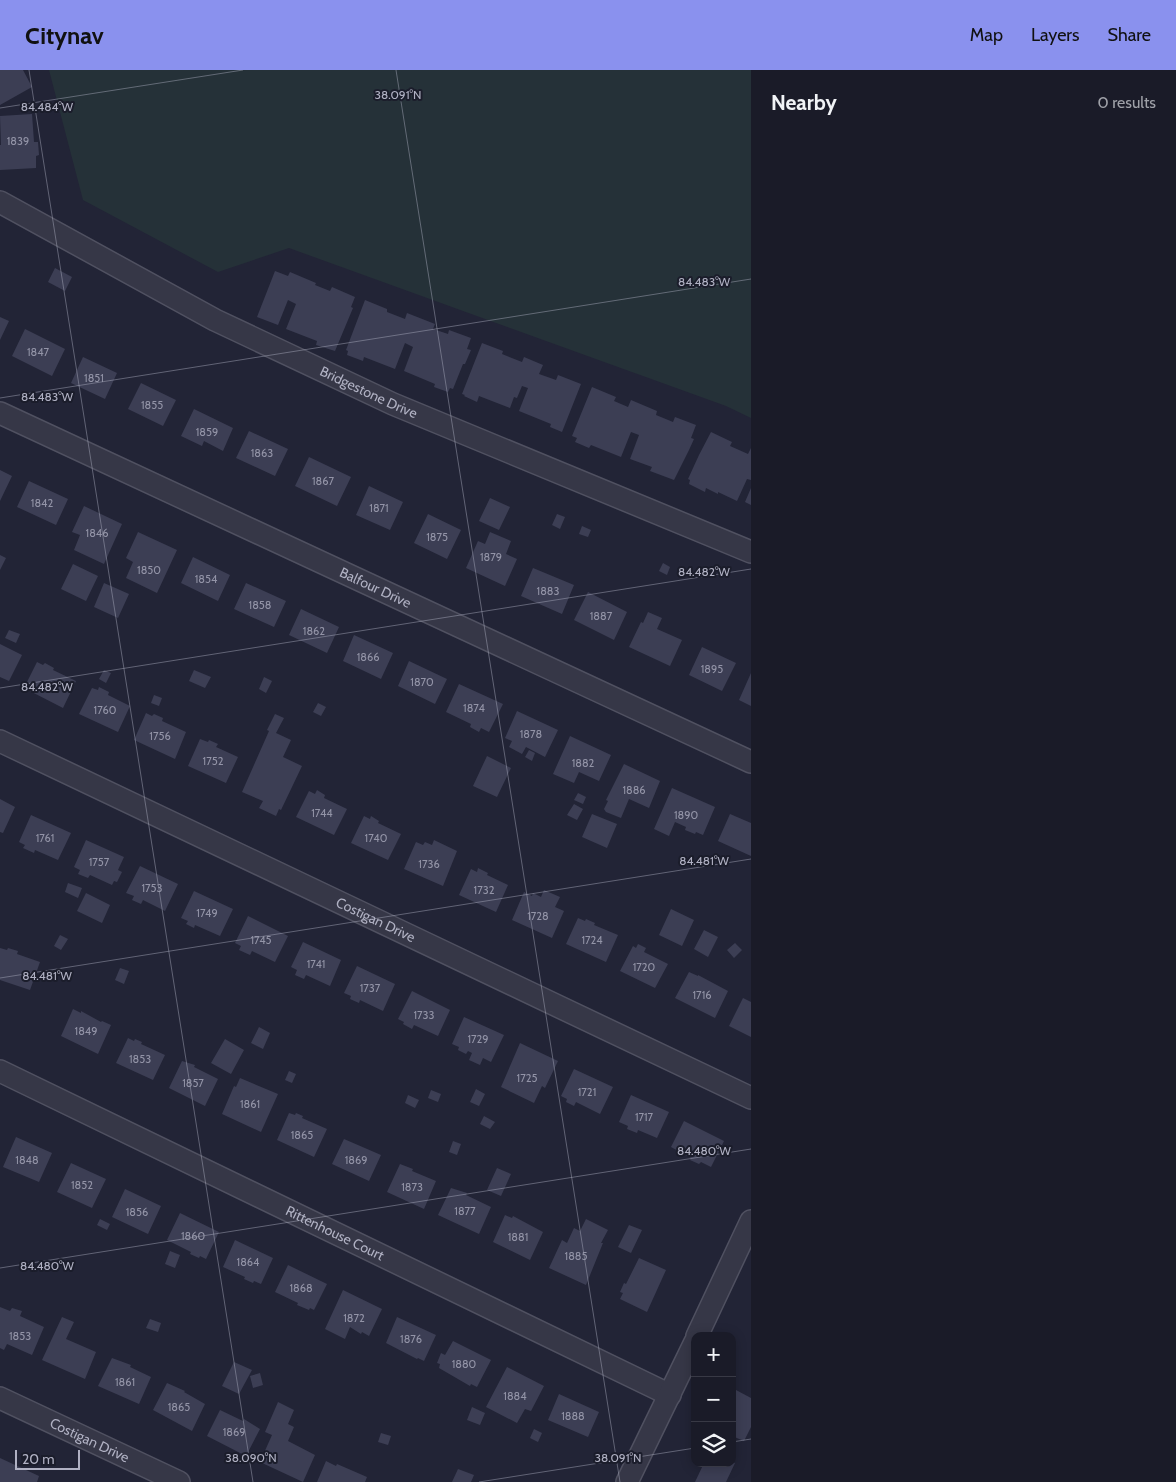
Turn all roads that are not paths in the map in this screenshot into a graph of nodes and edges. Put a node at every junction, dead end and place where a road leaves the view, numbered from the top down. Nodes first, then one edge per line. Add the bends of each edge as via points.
1 (0, 202) edge
2 (0, 413) edge
3 (751, 552) edge
4 (0, 741) edge
5 (751, 762) edge
6 (0, 1071) edge
7 (751, 1098) edge
8 (751, 1221) edge
9 (700, 1332) edge
10 (691, 1350) edge
11 (670, 1395) junction
12 (0, 1398) edge
13 (179, 1482) edge
14 (627, 1482) edge

1 - 3 street, Bridgestone Drive via 215,320 393,404
2 - 5 street, Balfour Drive
4 - 7 street, Costigan Drive
6 - 11 street, Rittenhouse Court
8 - 9 street
10 - 11 street
11 - 14 street
12 - 13 street, Costigan Drive

